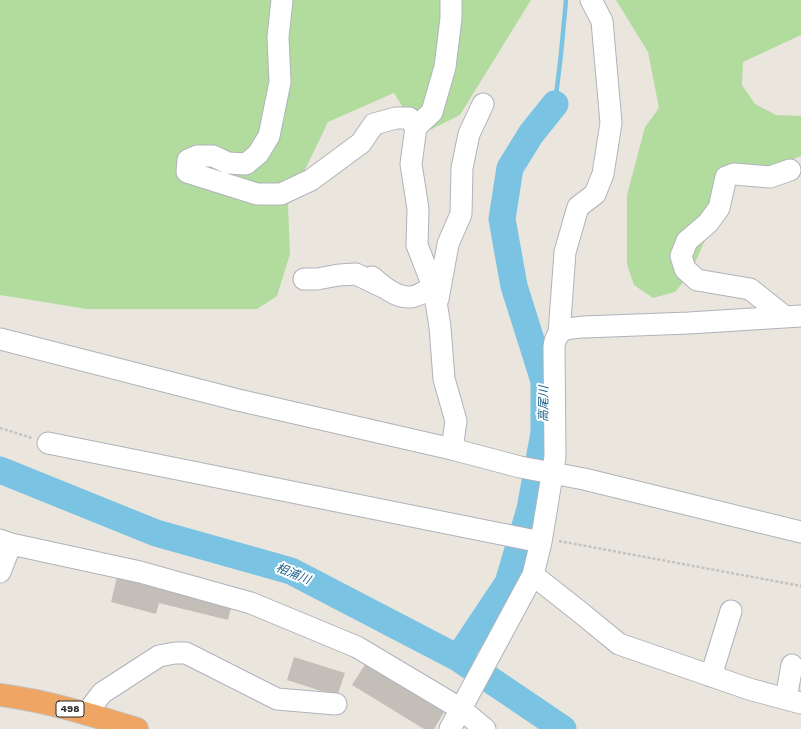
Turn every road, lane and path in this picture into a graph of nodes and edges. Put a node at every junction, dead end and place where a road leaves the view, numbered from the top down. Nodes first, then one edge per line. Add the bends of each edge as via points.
1 (282, 0) edge
2 (452, 0) edge
3 (591, 0) edge
4 (483, 104) dead end
5 (416, 127) junction
6 (790, 170) dead end
7 (363, 270) dead end
8 (304, 279) dead end
9 (383, 286) junction
10 (433, 286) junction
11 (437, 307) junction
12 (793, 316) edge
13 (559, 334) junction
14 (0, 339) edge
15 (48, 443) dead end
16 (452, 449) junction
17 (537, 470) junction
18 (801, 532) edge
19 (531, 540) junction
20 (6, 542) edge
21 (0, 572) edge
22 (534, 575) junction
23 (801, 586) edge
24 (731, 611) dead end
25 (792, 664) dead end
26 (711, 676) junction
27 (0, 695) edge
28 (793, 701) edge
29 (336, 704) dead end
30 (464, 704) junction
31 (86, 714) junction
32 (138, 729) edge
33 (450, 729) edge
34 (485, 729) edge

1 - 5 street via 278,37 280,82 269,136 258,154 246,164 228,163 213,156 197,156 188,160 187,172 256,194 281,194 311,180 361,143 374,124 396,118 409,118
2 - 5 street via 445,67 432,112
3 - 13 street via 602,21 611,123 603,174 596,194 578,207 565,252
4 - 11 street via 469,134 462,168 461,214 448,244
5 - 10 street via 412,164 418,209 417,245
6 - 12 street via 770,177 734,174 726,177 719,208 708,223 687,241 681,256 685,269 697,280 750,290
7 - 9 street
8 - 9 street via 356,274
9 - 10 street via 398,295 411,297
10 - 11 street
11 - 16 street via 444,379 456,421
12 - 13 street via 569,328
13 - 17 street via 554,347 555,457
14 - 16 street via 238,400
15 - 19 street
16 - 17 street
17 - 18 street
17 - 19 street
19 - 22 street
19 - 23 path
20 - 21 street
20 - 30 street via 140,572 251,604 357,647
22 - 26 street via 619,644
22 - 30 street
24 - 26 street
25 - 28 street
26 - 28 street
27 - 31 highway, 498 via 19,697
29 - 31 street via 277,699 186,652 175,652 160,656 102,693
30 - 33 street
30 - 34 street
31 - 32 highway, 498

